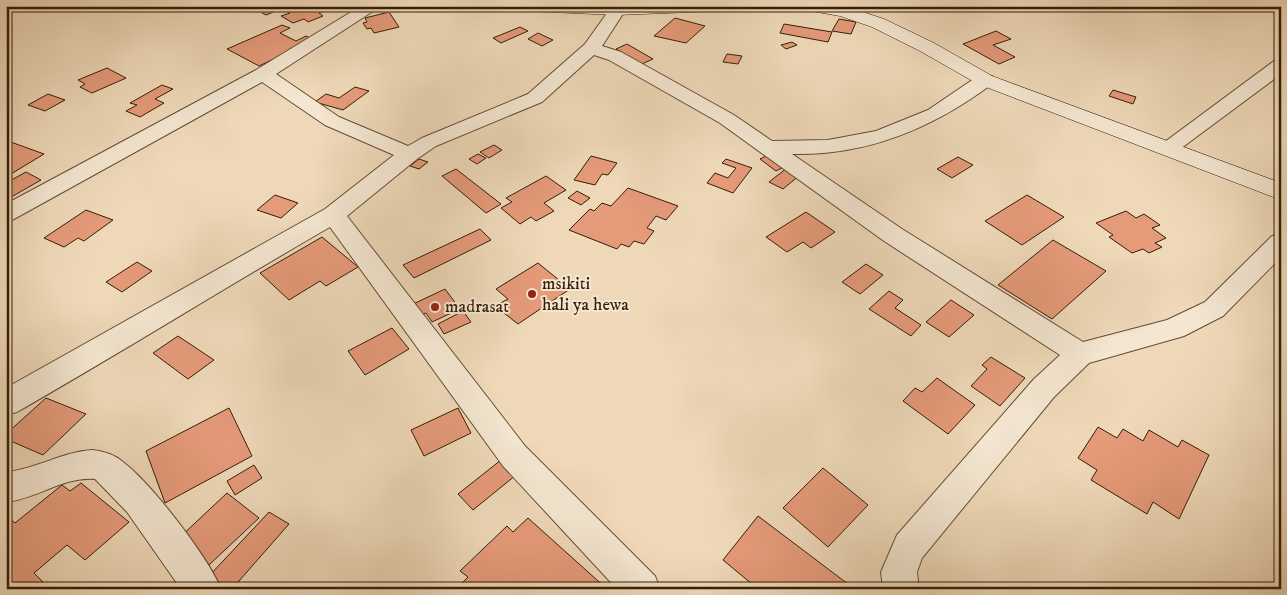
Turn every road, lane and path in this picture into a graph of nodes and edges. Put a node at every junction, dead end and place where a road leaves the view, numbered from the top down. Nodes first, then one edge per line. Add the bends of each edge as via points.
1 (373, 6) edge
2 (528, 6) edge
3 (717, 6) edge
4 (812, 6) edge
5 (610, 8) edge
6 (592, 48) junction
7 (1281, 65) edge
8 (263, 74) junction
9 (985, 80) junction
10 (767, 147) junction
11 (1169, 148) junction
12 (409, 154) junction
13 (1281, 192) edge
14 (6, 214) edge
15 (332, 215) junction
16 (1281, 242) edge
17 (1080, 354) junction
18 (6, 403) edge
19 (6, 487) edge
20 (203, 589) edge
21 (642, 589) edge
22 (901, 589) edge

1 - 8 street
2 - 5 street
3 - 5 street
4 - 9 street via 843,11 878,23
5 - 6 street
6 - 10 street via 615,56 727,119
6 - 12 street via 535,98 463,126
7 - 11 street
8 - 12 street via 332,121
8 - 14 street
9 - 10 street via 959,102 873,140 831,147
9 - 11 street
10 - 17 street via 893,234
11 - 13 street
12 - 15 street
15 - 18 street
15 - 21 street via 514,456
16 - 17 street via 1214,309 1174,330
17 - 22 street via 1044,388 909,547 900,572
19 - 20 street via 78,465 101,465 112,472 156,522

